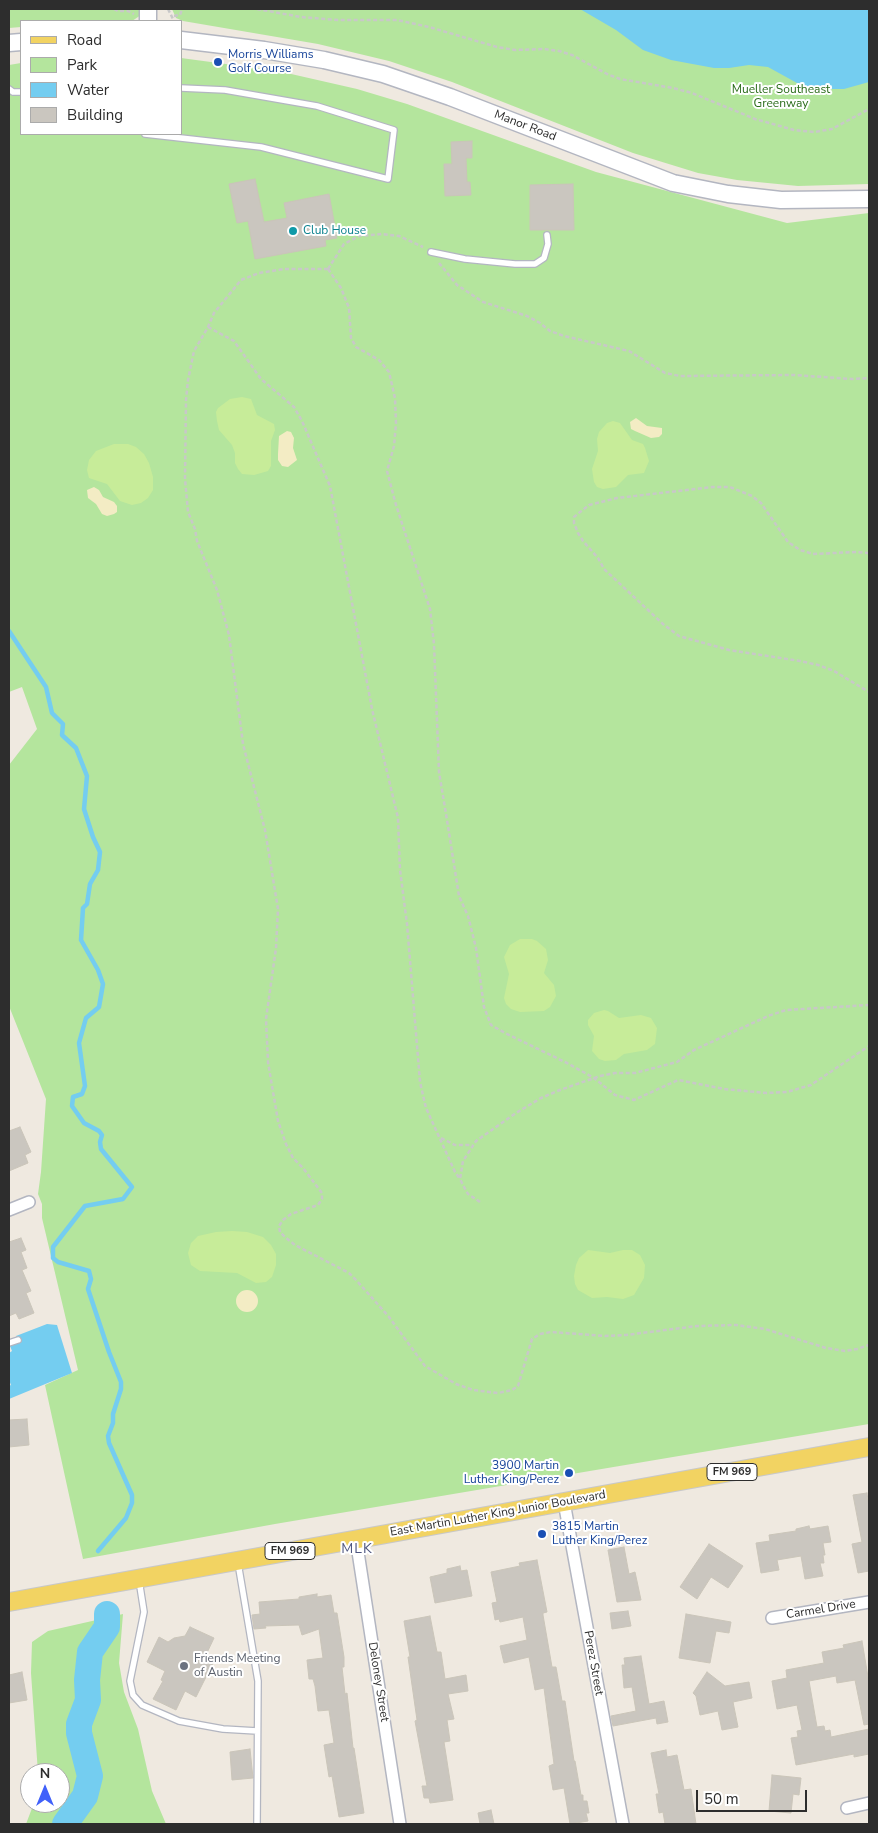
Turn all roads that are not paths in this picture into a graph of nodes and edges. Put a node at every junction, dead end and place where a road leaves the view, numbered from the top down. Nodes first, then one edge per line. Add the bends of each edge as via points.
1 (182, 40) edge
2 (182, 88) edge
3 (154, 135) edge
4 (869, 199) edge
5 (547, 235) dead end
6 (431, 252) road end
7 (29, 1202) dead end
8 (9, 1210) edge
9 (18, 1340) dead end
10 (9, 1342) edge
11 (869, 1447) edge
12 (564, 1502) junction
13 (356, 1539) junction
14 (237, 1560) junction
15 (138, 1578) junction
16 (9, 1602) edge
17 (869, 1602) edge
18 (772, 1618) dead end
19 (257, 1731) junction
20 (869, 1803) edge
21 (847, 1808) dead end
22 (257, 1824) edge
23 (400, 1824) edge
24 (622, 1824) edge

1 - 4 main road, Manor Road via 324,60 383,74 674,183 781,200
2 - 3 lane via 225,90 317,106 394,130 388,179 261,147
5 - 6 lane via 544,258 535,264 465,259
7 - 8 street
9 - 10 lane
11 - 12 main road, East Martin Luther King Junior Boulevard / FM 969
12 - 13 main road, East Martin Luther King Junior Boulevard / FM 969
12 - 24 street, Perez Street
13 - 14 main road, East Martin Luther King Junior Boulevard / FM 969
13 - 23 street, Deloney Street
14 - 15 main road, East Martin Luther King Junior Boulevard / FM 969
14 - 19 lane via 258,1680
15 - 16 main road, East Martin Luther King Junior Boulevard / FM 969
15 - 19 lane via 144,1612 130,1680 133,1695 142,1705 179,1721
17 - 18 street, Carmel Drive
19 - 22 lane
20 - 21 street

